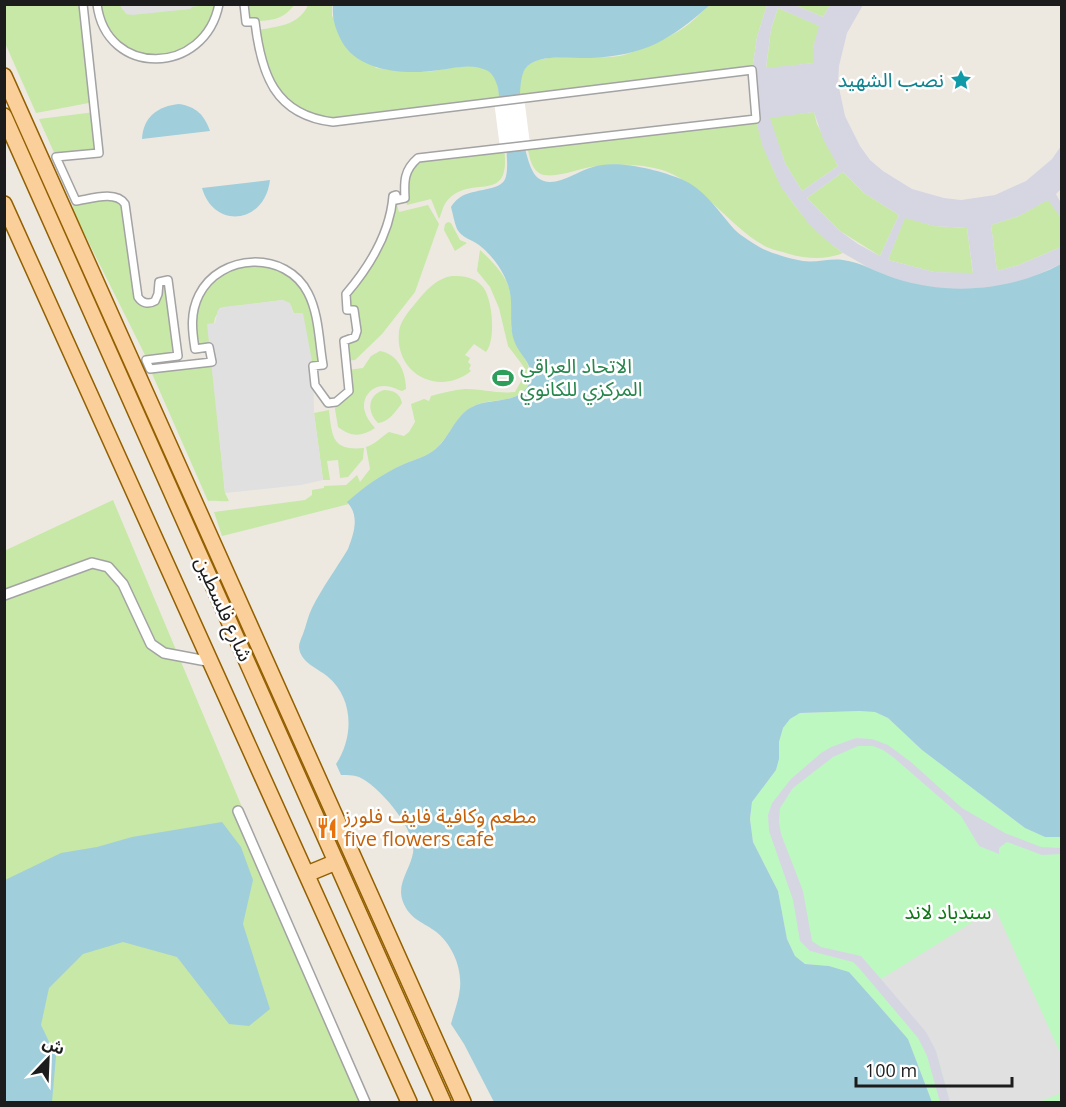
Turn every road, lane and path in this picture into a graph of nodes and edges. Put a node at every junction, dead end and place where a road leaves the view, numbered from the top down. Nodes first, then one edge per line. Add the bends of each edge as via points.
1 (83, 4) edge
2 (97, 4) edge
3 (219, 4) edge
4 (244, 4) edge
5 (4, 76) edge
6 (4, 116) edge
7 (20, 151) junction
8 (47, 170) junction
9 (57, 194) junction
10 (4, 204) edge
11 (53, 225) junction
12 (4, 595) edge
13 (212, 662) junction
14 (238, 811) dead end
15 (336, 862) junction
16 (307, 874) junction
17 (365, 1102) edge
18 (409, 1102) edge
19 (443, 1102) edge
20 (462, 1102) edge

1 - 4 street via 99,153 56,157 76,201 114,196 122,200 140,300 154,302 159,282 168,280 178,356 146,360 150,369 212,362 209,347 195,349 191,322 199,294 226,268 258,261 291,274 308,293 323,365 313,366 315,385 328,403 336,402 349,391 344,341 355,338 357,331 354,310 347,310 346,294 379,246 393,196 396,200 405,198 405,174 418,158 756,119 753,70 333,122 319,120 287,103 274,89 261,60 255,22 246,22
2 - 3 street via 104,29 114,42 144,58 162,60 200,43 214,22
5 - 8 main road
6 - 7 main road, شارع فلسطين
7 - 8 main road
7 - 11 main road, شارع فلسطين
8 - 9 main road
9 - 11 main road
9 - 20 main road
10 - 13 main road, شارع فلسطين
11 - 15 main road, شارع فلسطين
12 - 13 street via 92,563 108,567 123,584 151,644 164,653
13 - 16 main road, شارع فلسطين
14 - 17 street
15 - 16 main road
15 - 19 main road, شارع فلسطين
16 - 18 main road, شارع فلسطين

